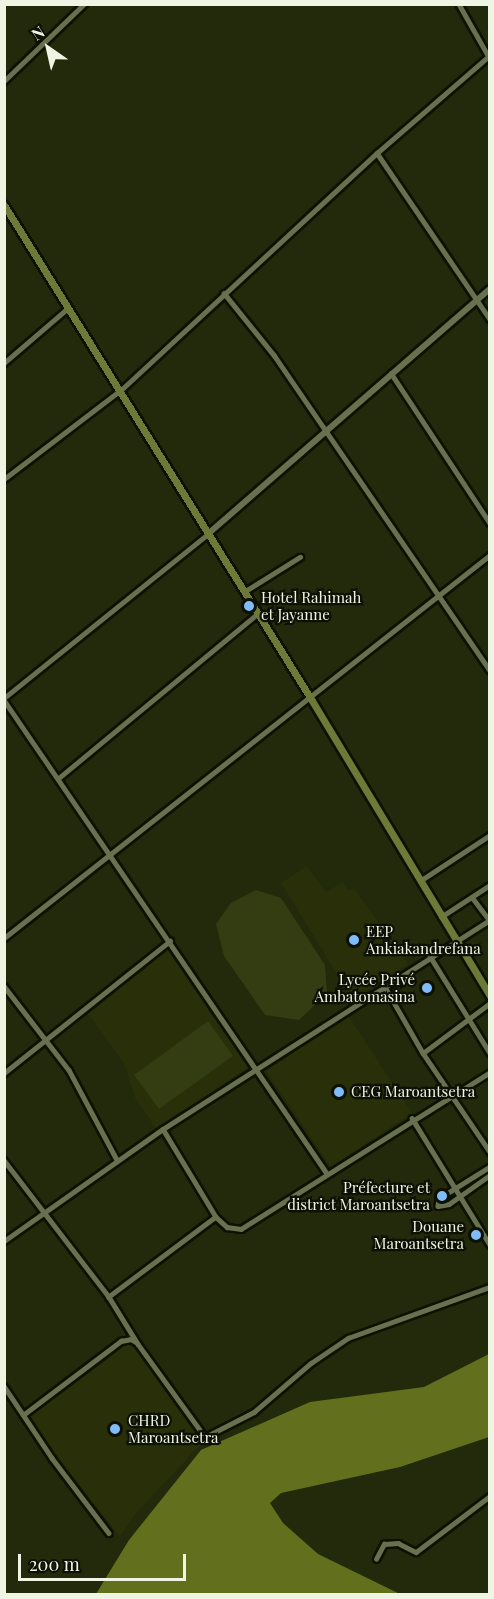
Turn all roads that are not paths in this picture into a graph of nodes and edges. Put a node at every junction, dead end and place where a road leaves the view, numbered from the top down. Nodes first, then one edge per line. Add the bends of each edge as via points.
1 (84, 4) edge
2 (459, 4) edge
3 (489, 56) edge
4 (4, 81) edge
5 (377, 153) junction
6 (4, 204) edge
7 (489, 289) edge
8 (224, 293) junction
9 (478, 298) junction
10 (69, 308) junction
11 (489, 319) edge
12 (4, 363) edge
13 (391, 373) junction
14 (121, 390) junction
15 (326, 432) junction
16 (4, 479) edge
17 (489, 523) edge
18 (209, 533) junction
19 (489, 555) edge
20 (300, 557) dead end
21 (244, 592) junction
22 (437, 596) junction
23 (258, 613) junction
24 (489, 670) edge
25 (4, 699) edge
26 (311, 699) junction
27 (60, 777) junction
28 (489, 835) edge
29 (111, 852) junction
30 (420, 881) junction
31 (489, 885) edge
32 (472, 897) junction
33 (441, 916) junction
34 (489, 920) edge
35 (4, 938) edge
36 (170, 941) junction
37 (457, 941) junction
38 (430, 956) junction
39 (384, 985) junction
40 (4, 986) edge
41 (489, 996) edge
42 (489, 1003) edge
43 (470, 1022) junction
44 (45, 1039) junction
45 (423, 1053) junction
46 (489, 1053) edge
47 (255, 1068) junction
48 (489, 1072) edge
49 (4, 1073) edge
50 (451, 1096) junction
51 (412, 1118) junction
52 (163, 1129) junction
53 (489, 1152) edge
54 (4, 1160) edge
55 (117, 1161) junction
56 (489, 1167) edge
57 (326, 1172) junction
58 (489, 1176) edge
59 (457, 1189) junction
60 (459, 1197) junction
61 (43, 1213) junction
62 (216, 1217) junction
63 (4, 1241) edge
64 (489, 1245) edge
65 (489, 1287) edge
66 (108, 1297) junction
67 (138, 1344) junction
68 (5, 1387) edge
69 (23, 1415) junction
70 (489, 1497) edge
71 (109, 1533) dead end
72 (376, 1559) dead end

1 - 4 street
2 - 3 street
3 - 5 street
5 - 8 street
5 - 9 street
6 - 10 main road
7 - 9 street
8 - 14 street
8 - 15 street via 274,355
9 - 11 street
9 - 13 street
10 - 12 street
10 - 14 main road
13 - 15 street
13 - 17 street
14 - 16 street
14 - 18 main road
15 - 18 street
15 - 22 street
18 - 21 main road
18 - 25 street
19 - 22 street
20 - 21 street
21 - 23 main road
22 - 24 street
22 - 26 street
23 - 26 main road
23 - 27 street
25 - 27 street
26 - 29 street via 240,749
26 - 30 main road
27 - 29 street
28 - 30 street
29 - 35 street
29 - 36 street
30 - 33 main road
31 - 32 street
32 - 33 street
32 - 34 street
33 - 37 main road
34 - 37 street
36 - 44 street
36 - 47 street
37 - 38 street
37 - 41 main road
38 - 39 street
38 - 43 street
39 - 45 street
39 - 47 street via 269,1063
40 - 44 street
42 - 43 street
43 - 45 street
43 - 46 street
44 - 49 street
44 - 55 street via 69,1070
45 - 50 street
47 - 52 street
47 - 57 street
48 - 50 street
50 - 51 street
50 - 53 street
51 - 57 street
51 - 59 street
52 - 55 street
52 - 62 street
54 - 61 street
55 - 61 street
56 - 59 street
57 - 62 street via 247,1227 227,1227
58 - 60 street
59 - 60 street
59 - 60 street via 437,1203 444,1207
60 - 64 street
61 - 63 street
61 - 66 street
62 - 66 street
65 - 67 street via 385,1322 340,1342 254,1412 205,1437
66 - 67 street
67 - 69 street via 131,1339 121,1341
68 - 69 street
69 - 71 street
70 - 72 street via 416,1552 398,1543 384,1544

